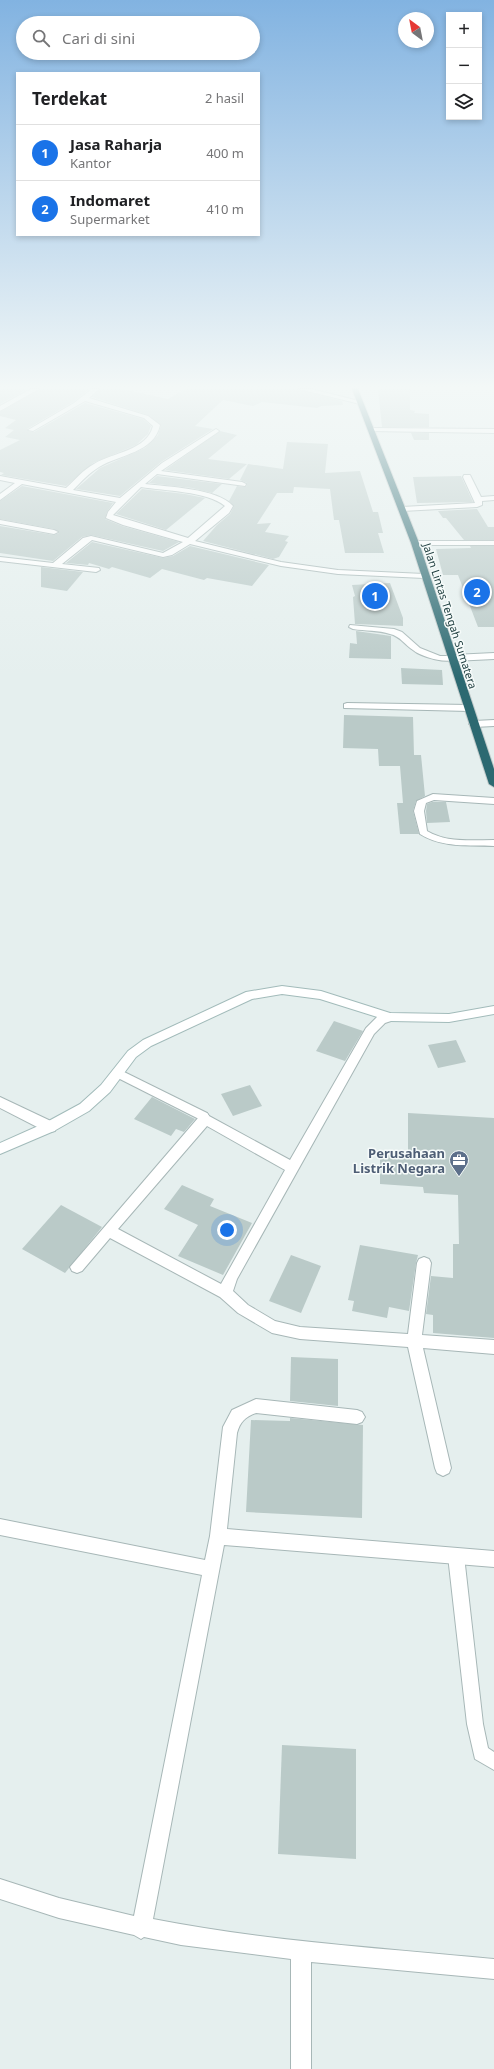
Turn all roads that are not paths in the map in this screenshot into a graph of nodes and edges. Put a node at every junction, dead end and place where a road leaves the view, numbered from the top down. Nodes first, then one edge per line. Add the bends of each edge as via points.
1 (140, 485) edge
2 (16, 486) edge
3 (35, 486) edge
4 (74, 486) edge
5 (144, 486) edge
6 (393, 486) edge
7 (471, 486) edge
8 (68, 491) junction
9 (0, 498) edge
10 (494, 498) edge
11 (478, 499) junction
12 (122, 501) junction
13 (402, 509) junction
14 (0, 522) edge
15 (54, 532) dead end
16 (189, 541) junction
17 (414, 543) junction
18 (494, 543) edge
19 (0, 559) edge
20 (54, 565) junction
21 (96, 570) dead end
22 (424, 576) junction
23 (353, 627) dead end
24 (494, 656) edge
25 (453, 658) junction
26 (348, 706) dead end
27 (469, 708) junction
28 (494, 723) edge
29 (474, 724) junction
30 (493, 774) edge
31 (494, 784) edge
32 (494, 801) edge
33 (494, 843) edge
34 (494, 1010) edge
35 (390, 1017) junction
36 (118, 1073) junction
37 (0, 1102) edge
38 (204, 1117) junction
39 (50, 1127) junction
40 (0, 1149) edge
41 (292, 1168) junction
42 (109, 1231) junction
43 (424, 1263) dead end
44 (77, 1267) dead end
45 (225, 1293) junction
46 (414, 1341) junction
47 (494, 1347) edge
48 (357, 1417) dead end
49 (443, 1468) dead end
50 (0, 1527) edge
51 (218, 1536) junction
52 (456, 1556) junction
53 (494, 1559) edge
54 (211, 1569) junction
55 (494, 1762) edge
56 (0, 1889) edge
57 (141, 1929) junction
58 (301, 1950) junction
59 (494, 1969) edge
60 (301, 2069) edge

1 - 12 street
2 - 9 street
3 - 8 street
4 - 8 street
5 - 16 street via 212,496 227,502 230,506 226,511
6 - 13 highway, Jalan Lintas Tengah Sumatera
7 - 11 street
8 - 12 street
10 - 11 street
11 - 13 street via 477,505
12 - 16 street via 109,513 113,519
13 - 17 highway, Jalan Lintas Tengah Sumatera
14 - 15 street
16 - 20 street via 166,555 88,539
16 - 22 street via 223,551 303,567 338,572
17 - 18 street
17 - 22 highway, Jalan Lintas Tengah Sumatera
19 - 20 street
20 - 21 street
22 - 25 highway, Jalan Lintas Tengah Sumatera
23 - 25 lane via 391,631 399,634 417,650 439,658
24 - 25 street
25 - 27 highway, Jalan Lintas Tengah Sumatera
26 - 27 lane
27 - 29 highway, Jalan Lintas Tengah Sumatera
28 - 29 street
29 - 30 highway, Jalan Lintas Tengah Sumatera
30 - 31 highway, Jalan Lintas Tengah Sumatera
32 - 33 lane via 433,797 422,801 419,811 422,832 428,836 441,840
34 - 35 street via 449,1018
35 - 36 street via 321,995 282,990 250,995 147,1043 133,1054
35 - 41 street via 381,1020 370,1031
36 - 38 lane
36 - 39 street via 112,1083 96,1098
37 - 39 street
38 - 41 street
38 - 42 street
39 - 40 street
41 - 45 street via 231,1277
42 - 44 street
42 - 45 street
43 - 46 street
45 - 46 street via 243,1309 272,1326 300,1333
46 - 47 street
46 - 49 street
48 - 51 street via 256,1406 242,1411 234,1418 229,1433
50 - 54 street
51 - 52 street
51 - 54 street
52 - 53 street
52 - 55 lane via 475,1724 481,1753
54 - 57 street
56 - 57 street
57 - 58 street
58 - 59 street
58 - 60 street

